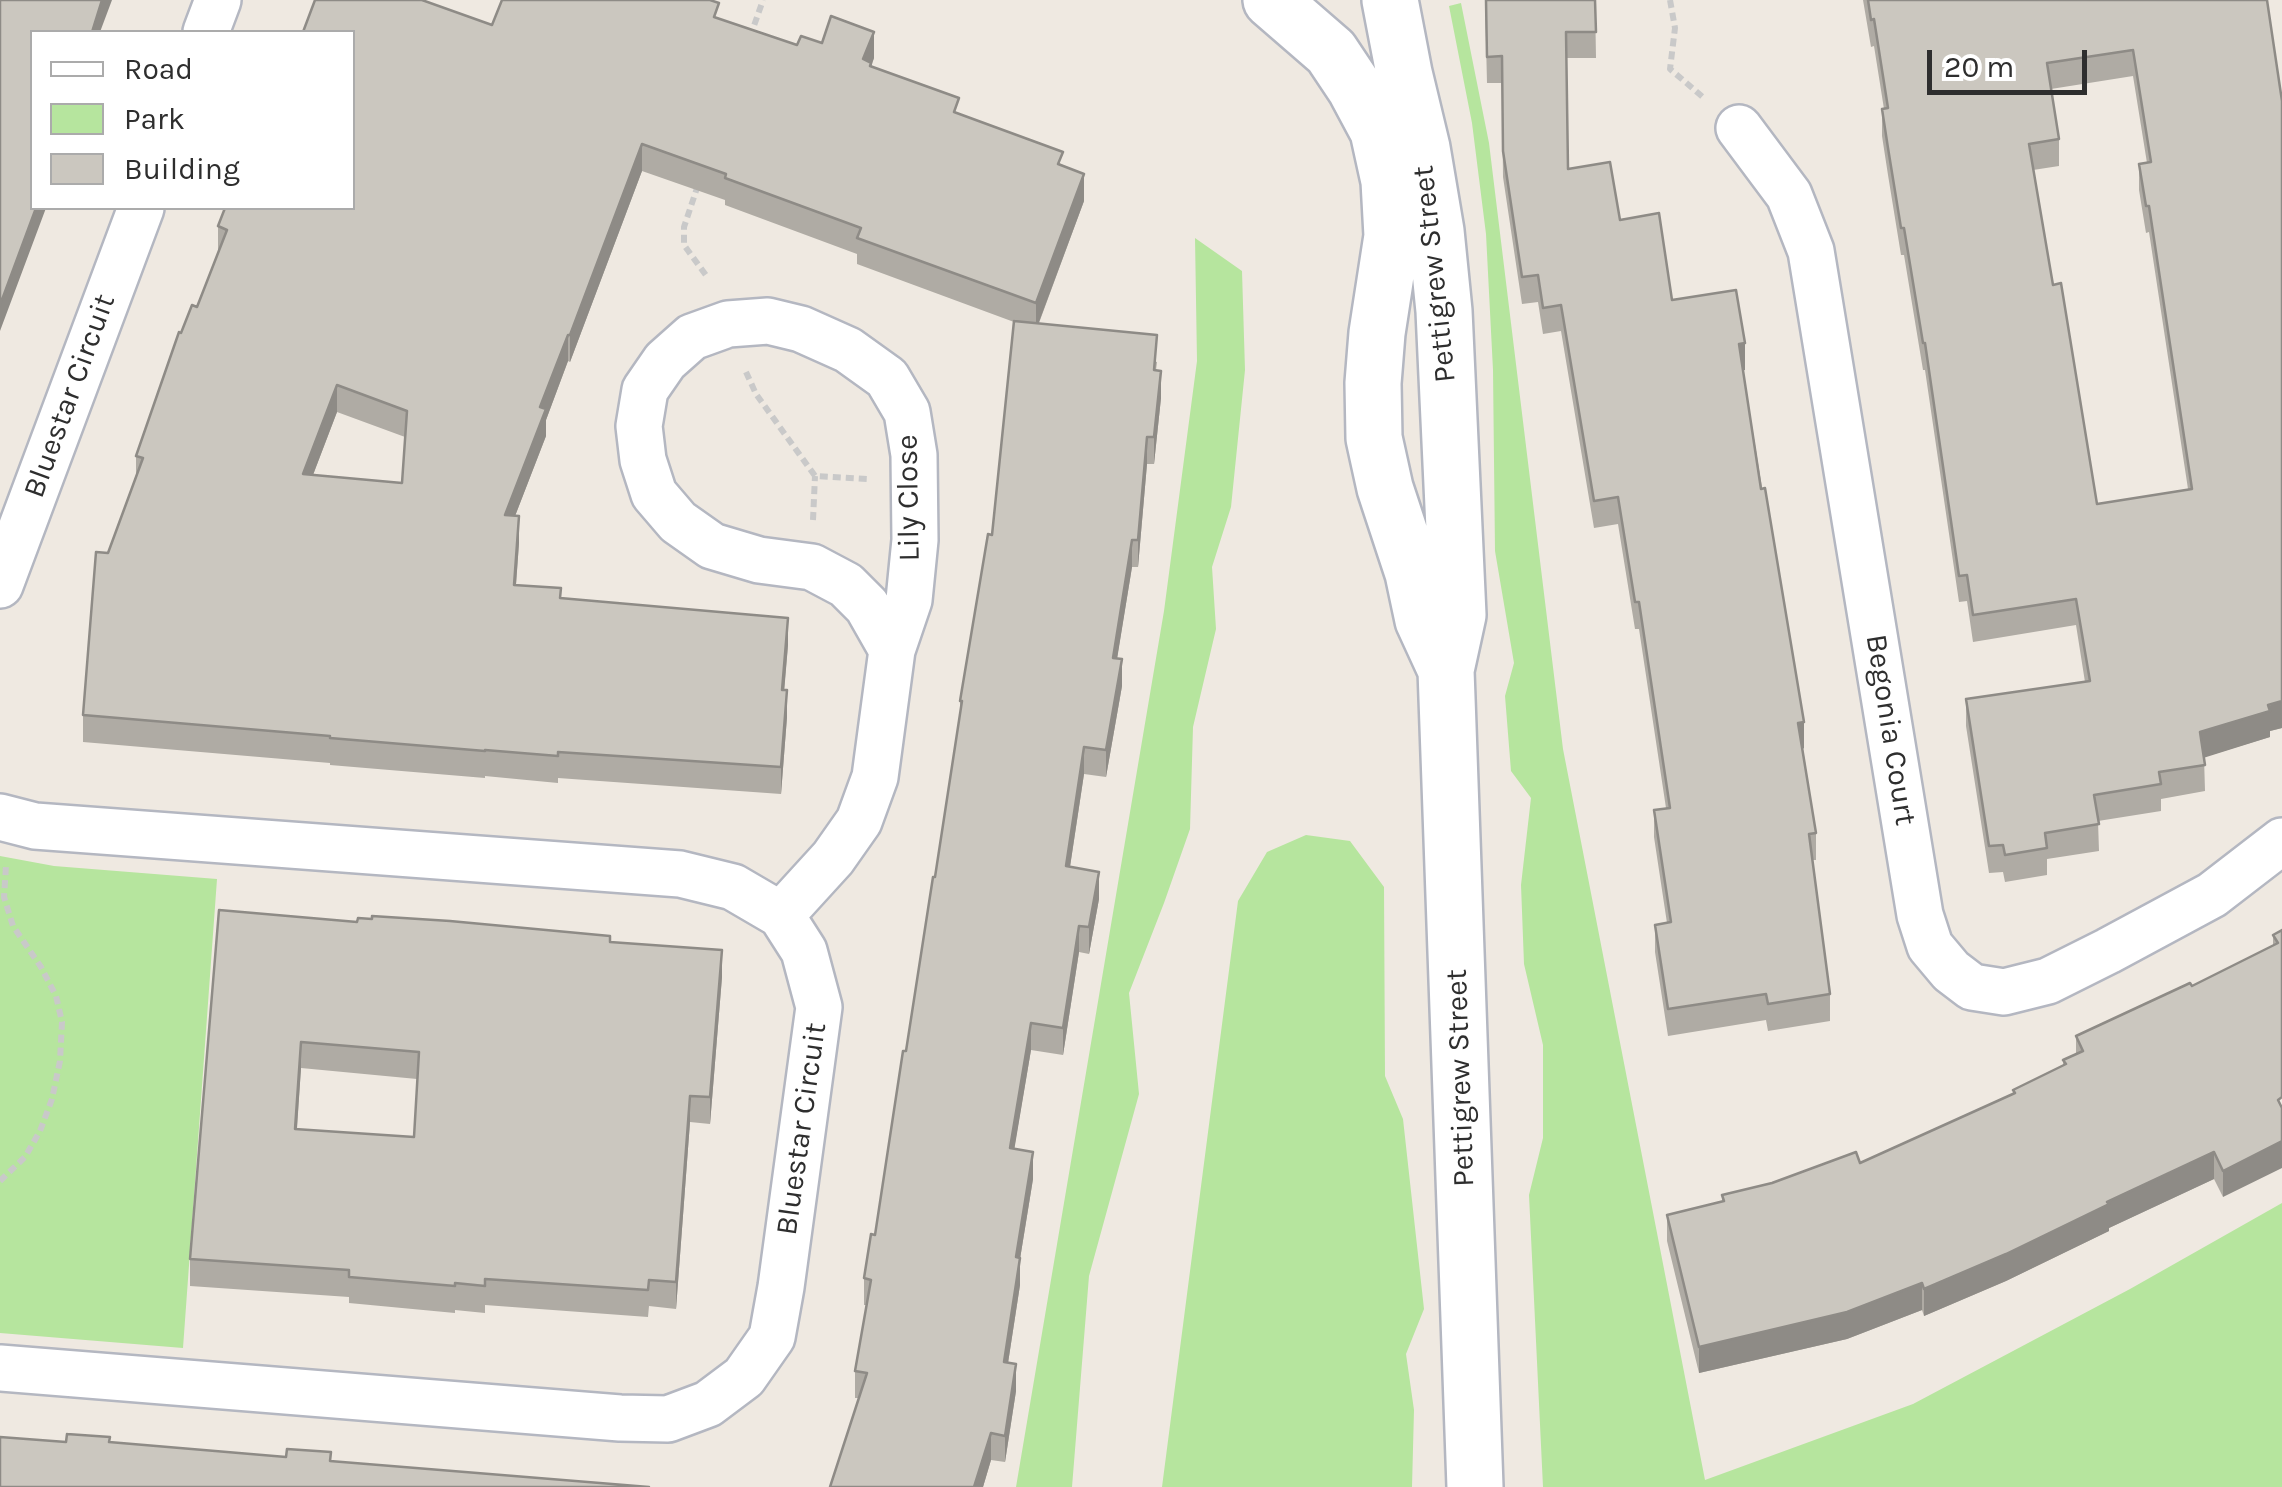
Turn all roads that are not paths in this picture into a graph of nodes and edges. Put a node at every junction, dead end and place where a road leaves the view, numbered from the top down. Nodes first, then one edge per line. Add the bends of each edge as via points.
1 (218, 0) edge
2 (1272, 0) edge
3 (1390, 0) edge
4 (207, 30) edge
5 (1739, 128) road end
6 (140, 210) edge
7 (0, 586) edge
8 (892, 650) junction
9 (1446, 670) junction
10 (5, 818) edge
11 (2282, 841) edge
12 (781, 916) junction
13 (0, 1368) edge
14 (1475, 1487) edge

1 - 4 street
2 - 9 main road, Pettigrew Street via 1330,52 1378,131 1390,181 1392,236 1372,383 1374,438 1423,620
3 - 9 main road, Pettigrew Street via 1437,238 1444,310 1458,615
5 - 11 street, Begonia Court via 1788,196 1811,251 1930,946 1972,986 2004,992 2048,981 2212,895
6 - 7 street, Bluestar Circuit
8 - 8 street, Lily Close via 846,585 812,567 712,546 654,494 639,426 644,390 692,338 728,324 768,321 848,350 887,378 907,412 916,482 908,600
8 - 12 street, Lily Close via 875,776 859,820
9 - 14 main road, Pettigrew Street
10 - 12 street, Bluestar Circuit via 34,826 680,874 734,887
12 - 13 street, Bluestar Circuit via 804,951 819,1007 781,1287 772,1337 744,1377 708,1404 668,1419 620,1418

